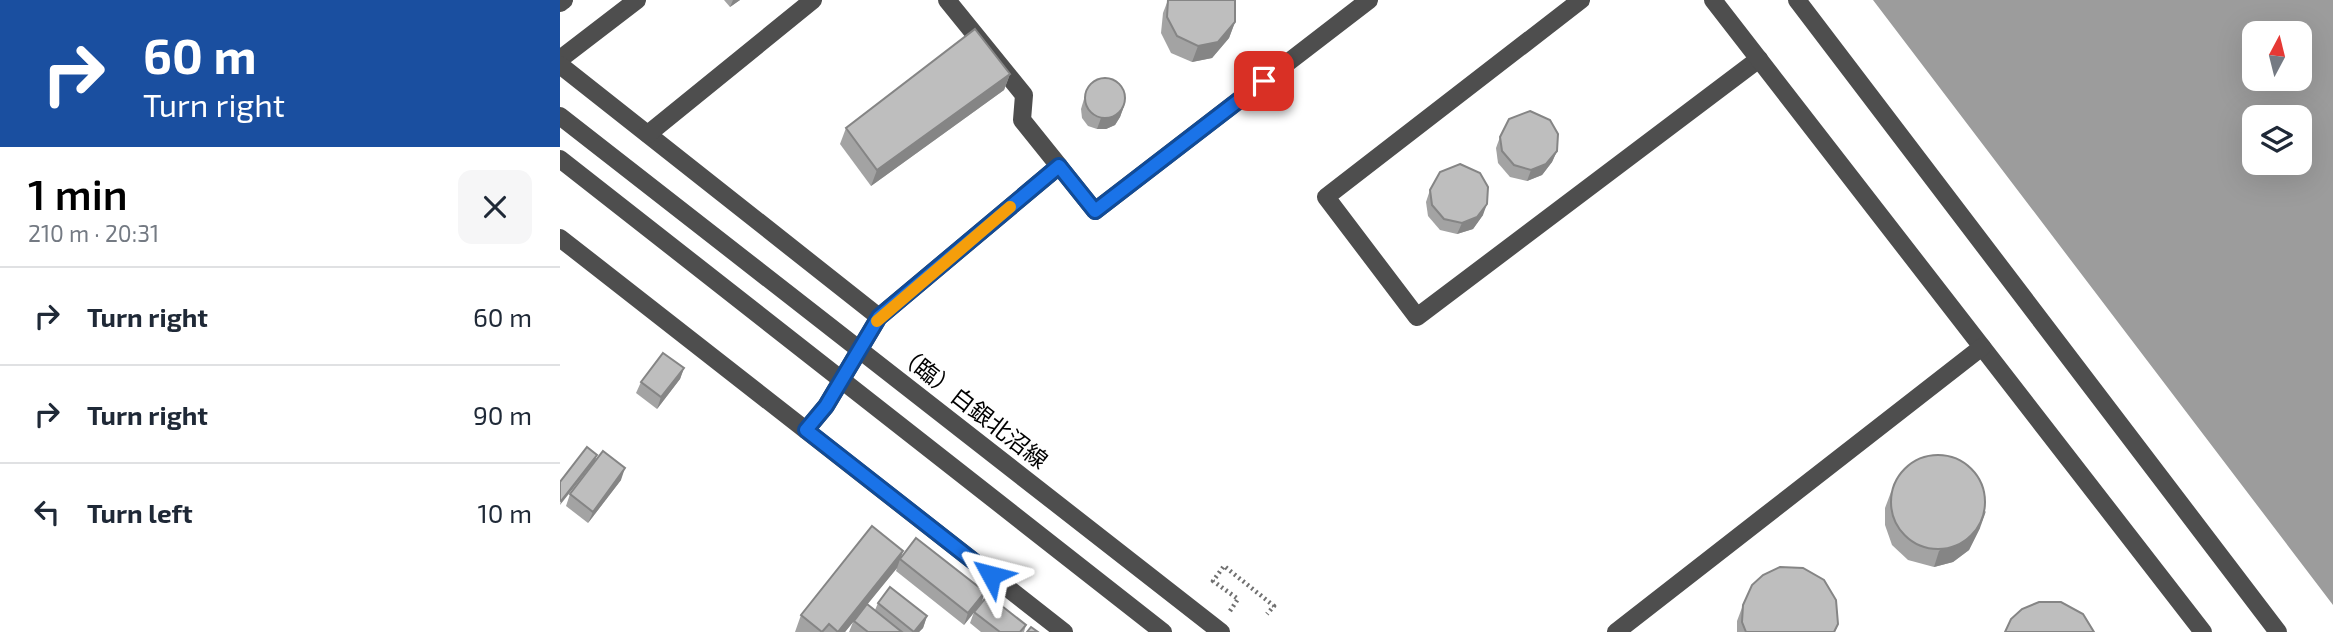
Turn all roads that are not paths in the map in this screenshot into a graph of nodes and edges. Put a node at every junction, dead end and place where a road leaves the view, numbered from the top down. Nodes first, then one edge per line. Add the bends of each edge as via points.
1 (638, 0) edge
2 (813, 0) edge
3 (947, 0) edge
4 (1369, 0) edge
5 (1581, 0) edge
6 (1713, 0) edge
7 (1797, 0) edge
8 (560, 59) edge
9 (1759, 59) junction
10 (560, 65) edge
11 (560, 116) edge
12 (648, 134) junction
13 (560, 159) edge
14 (1059, 166) junction
15 (560, 238) edge
16 (879, 317) junction
17 (1982, 347) junction
18 (806, 430) junction
19 (1064, 632) edge
20 (1163, 632) edge
21 (1221, 632) edge
22 (1616, 632) edge
23 (2203, 632) edge
24 (2277, 632) edge

1 - 8 street
2 - 12 street
3 - 14 street via 1024,95 1022,120
4 - 14 street via 1095,211
5 - 9 street via 1326,197 1417,317
6 - 9 street
7 - 24 street
9 - 17 street
10 - 12 street
11 - 21 street, （臨）白銀北沼線, bridge
12 - 16 street
13 - 20 street, bridge
14 - 16 street
15 - 18 street
16 - 18 street via 826,406
17 - 22 street
17 - 23 street
18 - 19 street

